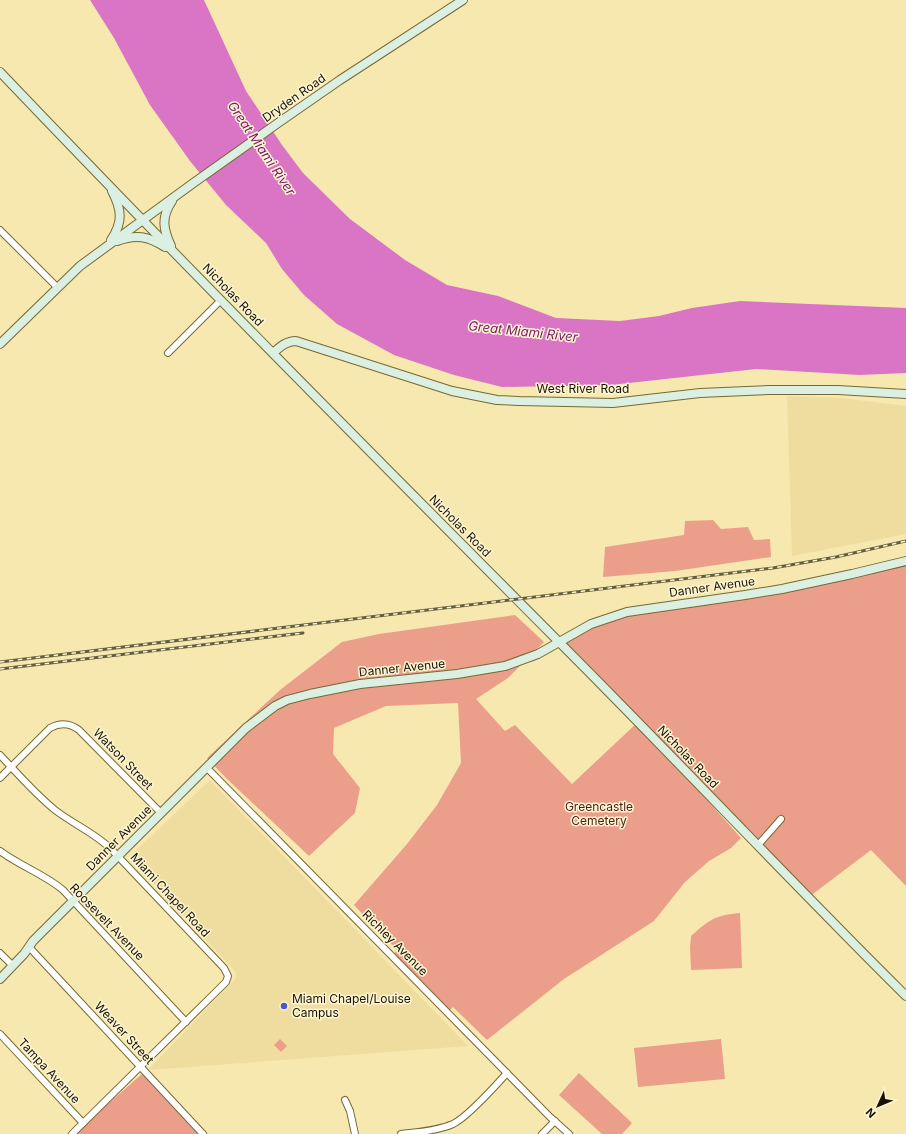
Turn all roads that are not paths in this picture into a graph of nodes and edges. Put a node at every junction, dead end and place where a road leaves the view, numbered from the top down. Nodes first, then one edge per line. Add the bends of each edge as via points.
1 (463, 0) edge
2 (0, 72) edge
3 (108, 184) junction
4 (163, 210) junction
5 (142, 220) junction
6 (1, 232) edge
7 (107, 246) junction
8 (174, 252) junction
9 (57, 287) junction
10 (221, 300) junction
11 (0, 344) edge
12 (168, 353) dead end
13 (273, 353) junction
14 (906, 394) edge
15 (906, 561) edge
16 (560, 642) junction
17 (0, 755) edge
18 (11, 767) junction
19 (207, 768) junction
20 (0, 778) edge
21 (161, 814) junction
22 (781, 819) dead end
23 (758, 845) junction
24 (0, 851) edge
25 (118, 856) junction
26 (73, 900) junction
27 (29, 947) junction
28 (0, 953) edge
29 (13, 966) junction
30 (0, 979) edge
31 (906, 996) edge
32 (186, 1022) junction
33 (0, 1034) edge
34 (140, 1066) junction
35 (507, 1073) junction
36 (345, 1100) dead end
37 (555, 1121) junction
38 (82, 1123) junction
39 (414, 1133) edge
40 (72, 1134) edge
41 (203, 1134) edge
42 (355, 1134) edge
43 (401, 1134) edge
44 (542, 1134) edge
45 (569, 1134) edge

1 - 4 street, Dryden Road via 296,110 175,196
2 - 3 street, Nicholas Road
3 - 5 street, Nicholas Road
3 - 7 street via 117,203 120,222
4 - 5 street, Dryden Road
4 - 8 street via 168,240
5 - 7 street, Dryden Road
5 - 8 street, Nicholas Road
6 - 9 street
7 - 8 street via 140,236
7 - 9 street, Dryden Road
8 - 10 street, Nicholas Road
9 - 11 street, Dryden Road
10 - 12 street
10 - 13 street, Nicholas Road
13 - 14 street, West River Road via 283,344 296,341 452,391 518,401 613,403 707,393 770,390
13 - 16 street, Nicholas Road
15 - 16 street, Danner Avenue via 782,589 627,612 591,624
16 - 19 street, Danner Avenue via 520,661 492,668 352,685 288,700 253,722
16 - 23 street, Nicholas Road
17 - 18 street, Miami Chapel Road
18 - 20 street
18 - 21 street, Watson Street via 50,728 55,725 72,725
18 - 25 street, Miami Chapel Road via 54,810 101,840
19 - 21 street, Danner Avenue
19 - 35 street, Richley Avenue
21 - 25 street, Danner Avenue
22 - 23 street
23 - 31 street, Nicholas Road
24 - 26 street, Roosevelt Avenue via 48,879
25 - 26 street, Danner Avenue
25 - 32 street, Miami Chapel Road via 228,974 226,982
26 - 27 street, Danner Avenue
26 - 32 street, Roosevelt Avenue
27 - 29 street, Danner Avenue
27 - 34 street, Weaver Street
28 - 29 street
29 - 30 street, Danner Avenue
32 - 34 street
33 - 38 street, Tampa Avenue
34 - 38 street
34 - 41 street, Weaver Street
35 - 37 street, Richley Avenue
35 - 39 street via 458,1121 441,1128
36 - 42 street
37 - 44 street
37 - 45 street, Richley Avenue
38 - 40 street
39 - 43 street

